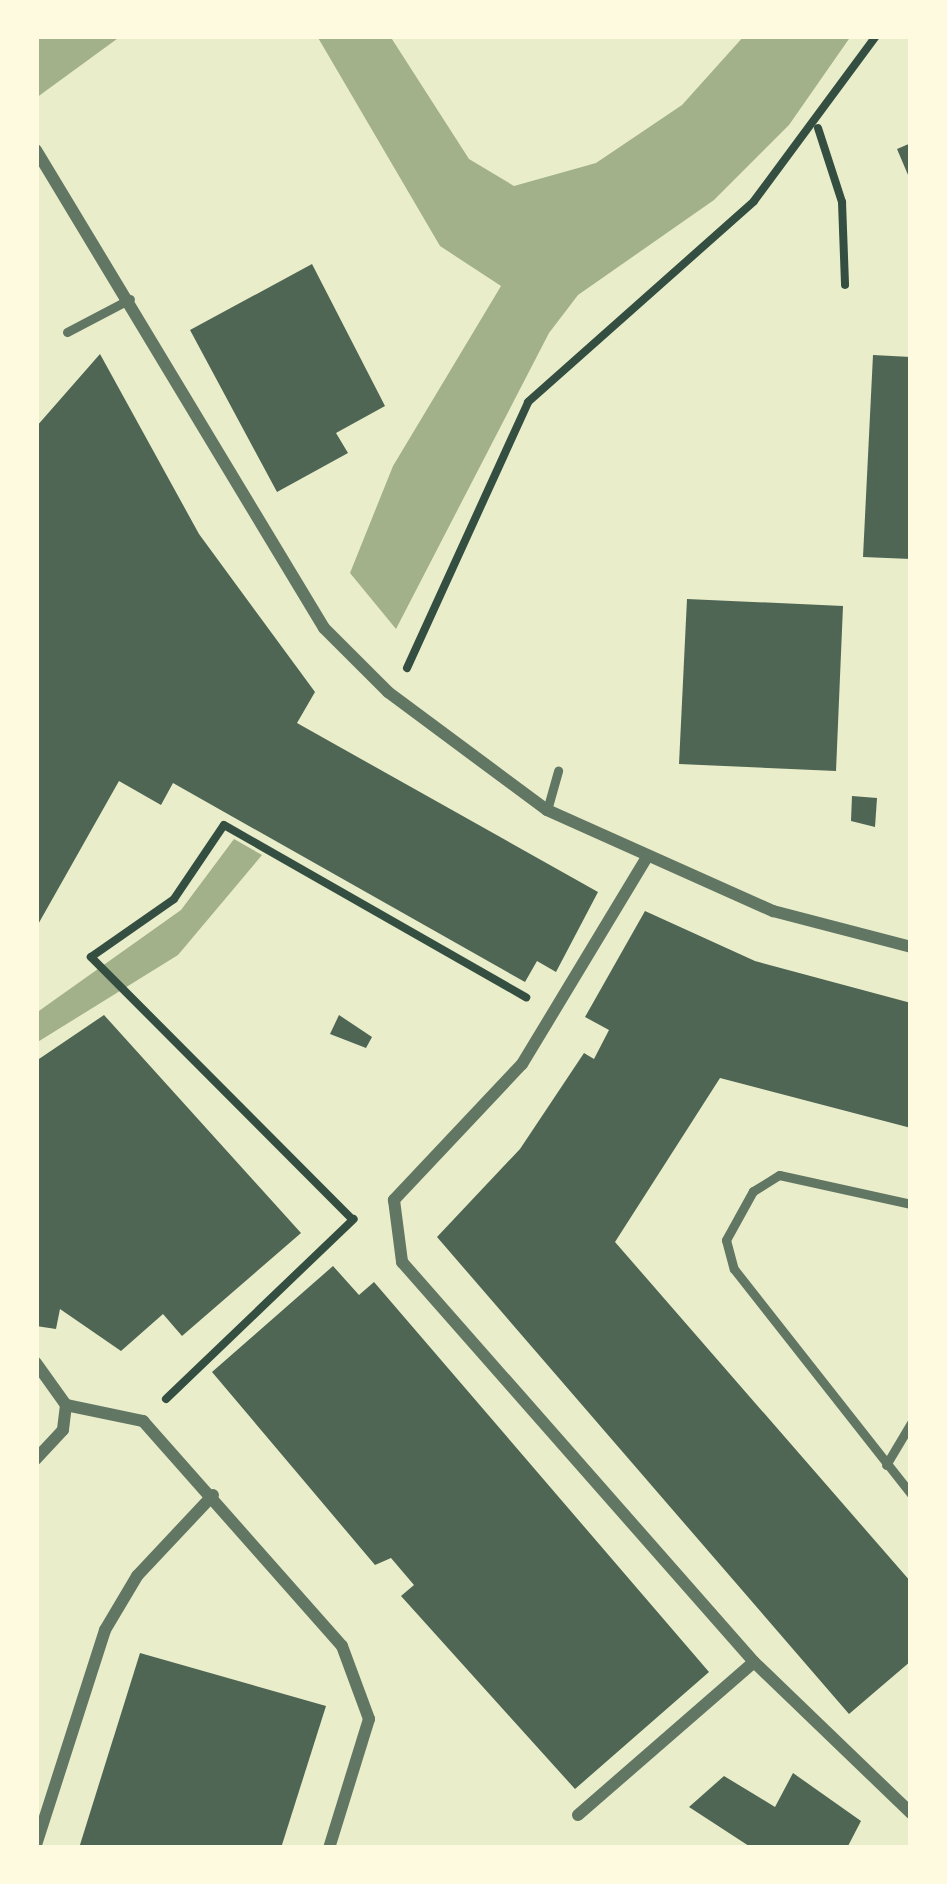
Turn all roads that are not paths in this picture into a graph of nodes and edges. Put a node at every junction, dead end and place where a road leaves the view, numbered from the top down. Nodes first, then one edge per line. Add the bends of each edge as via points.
1 (36, 150) edge
2 (130, 299) junction
3 (67, 332) dead end
4 (558, 771) dead end
5 (547, 810) junction
6 (647, 857) junction
7 (911, 946) edge
8 (911, 1204) edge
9 (36, 1363) edge
10 (66, 1405) junction
11 (911, 1423) edge
12 (36, 1459) edge
13 (886, 1466) junction
14 (911, 1494) edge
15 (214, 1495) junction
16 (754, 1662) junction
17 (911, 1813) edge
18 (578, 1815) dead end
19 (36, 1845) edge
20 (329, 1848) edge

1 - 2 street
2 - 3 lane
2 - 5 street via 324,628 388,692
4 - 5 lane
5 - 6 street
6 - 7 street via 773,911
6 - 16 street via 522,1064 394,1200 402,1262
8 - 13 lane via 778,1175 753,1191 726,1240 734,1269
9 - 10 street
10 - 12 street via 62,1430
10 - 15 street via 143,1421
11 - 13 lane
13 - 14 lane
15 - 19 street via 137,1576 105,1630
15 - 20 street via 342,1646 369,1719
16 - 17 street
16 - 18 street

